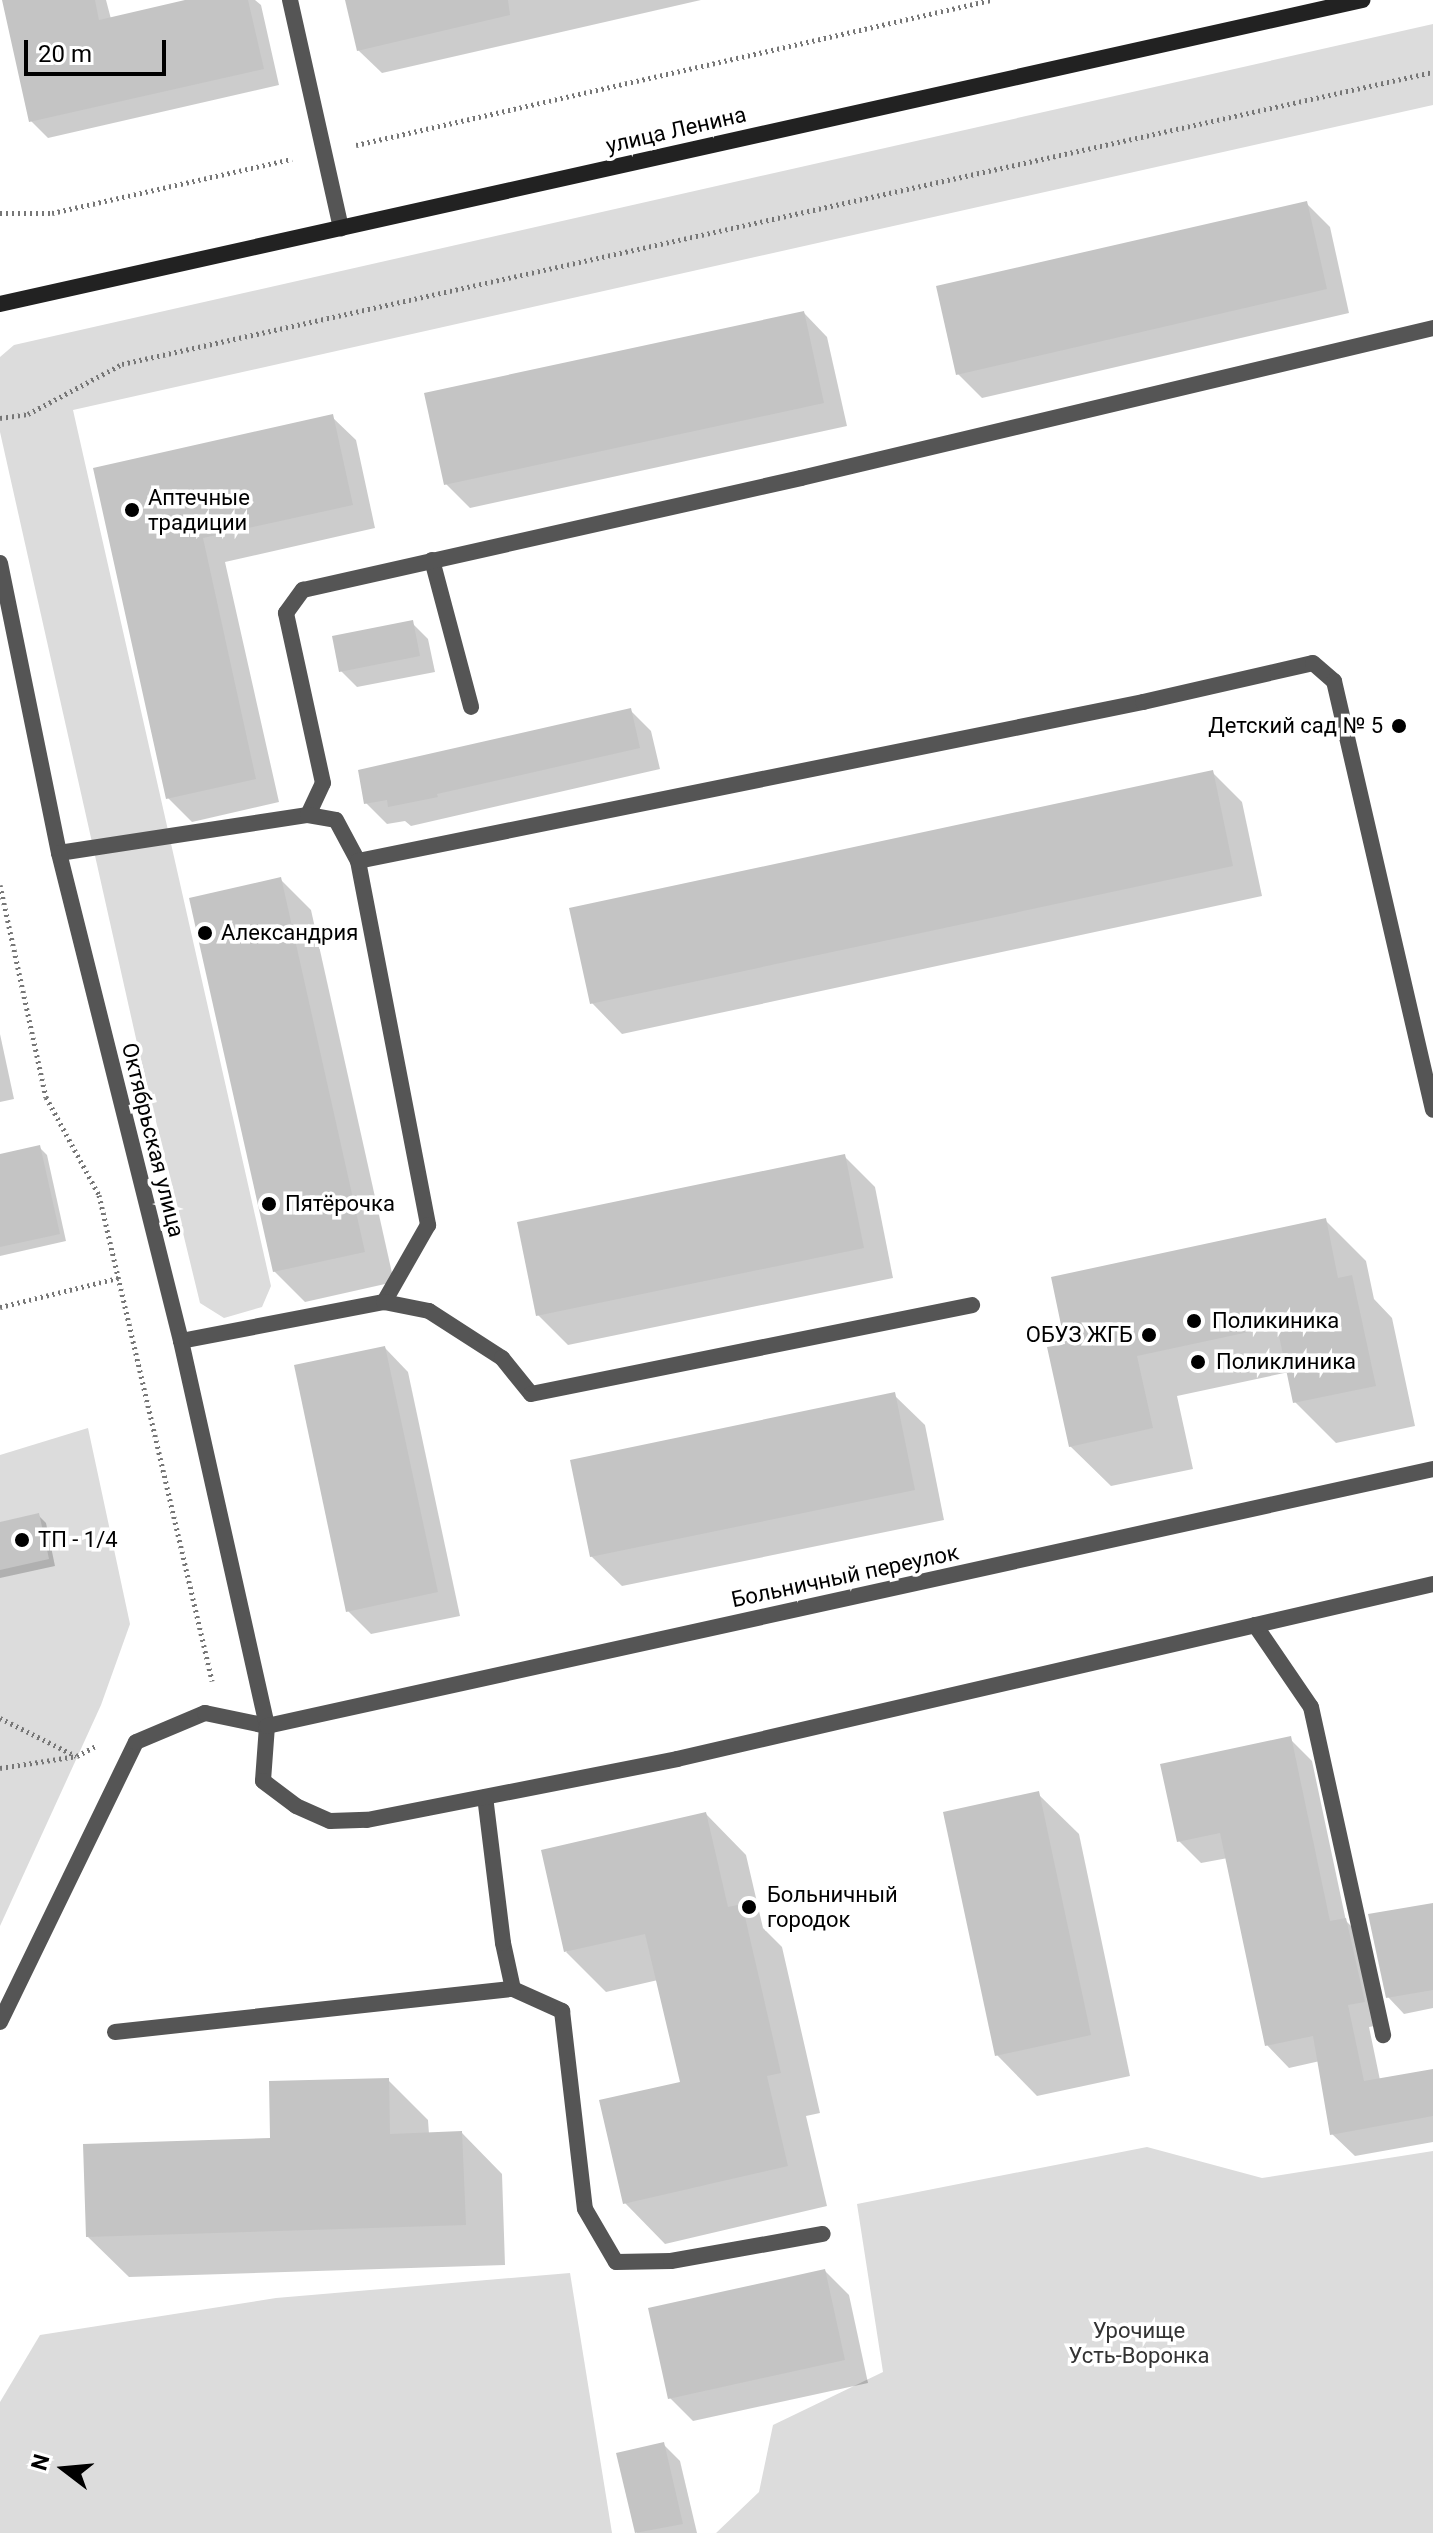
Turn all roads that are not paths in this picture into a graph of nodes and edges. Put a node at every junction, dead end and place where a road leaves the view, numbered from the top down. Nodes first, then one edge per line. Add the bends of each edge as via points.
1 (290, 0) edge
2 (1362, 0) edge
3 (341, 228) junction
4 (0, 304) edge
5 (1433, 328) edge
6 (432, 560) junction
7 (0, 563) edge
8 (471, 707) dead end
9 (308, 815) junction
10 (59, 853) junction
11 (358, 861) junction
12 (1433, 1110) edge
13 (384, 1302) junction
14 (972, 1305) dead end
15 (181, 1341) junction
16 (1433, 1469) edge
17 (1433, 1584) edge
18 (1255, 1625) junction
19 (267, 1726) junction
20 (485, 1797) junction
21 (513, 1989) junction
22 (0, 2022) edge
23 (115, 2032) dead end
24 (1383, 2035) dead end
25 (823, 2234) dead end

1 - 3 street
2 - 3 main road, улица Ленина
3 - 4 main road, улица Ленина
5 - 6 street
6 - 8 street
6 - 9 street via 303,590 286,613 323,783
7 - 10 street, Октябрьская улица
9 - 10 street
9 - 11 street via 336,820
10 - 15 street, Октябрьская улица
11 - 12 street via 1313,663 1334,681
11 - 13 street via 428,1225
13 - 14 street via 429,1311 502,1358 531,1394
13 - 15 street
15 - 19 street, Октябрьская улица
16 - 19 street, Больничный переулок
17 - 18 street
18 - 20 street via 677,1759
18 - 24 street via 1311,1707
19 - 20 street, Октябрьская улица via 263,1781 296,1806 330,1821 367,1820
19 - 22 street via 205,1713 136,1742
20 - 21 street
21 - 23 street
21 - 25 street via 562,2011 585,2209 616,2262 671,2261

